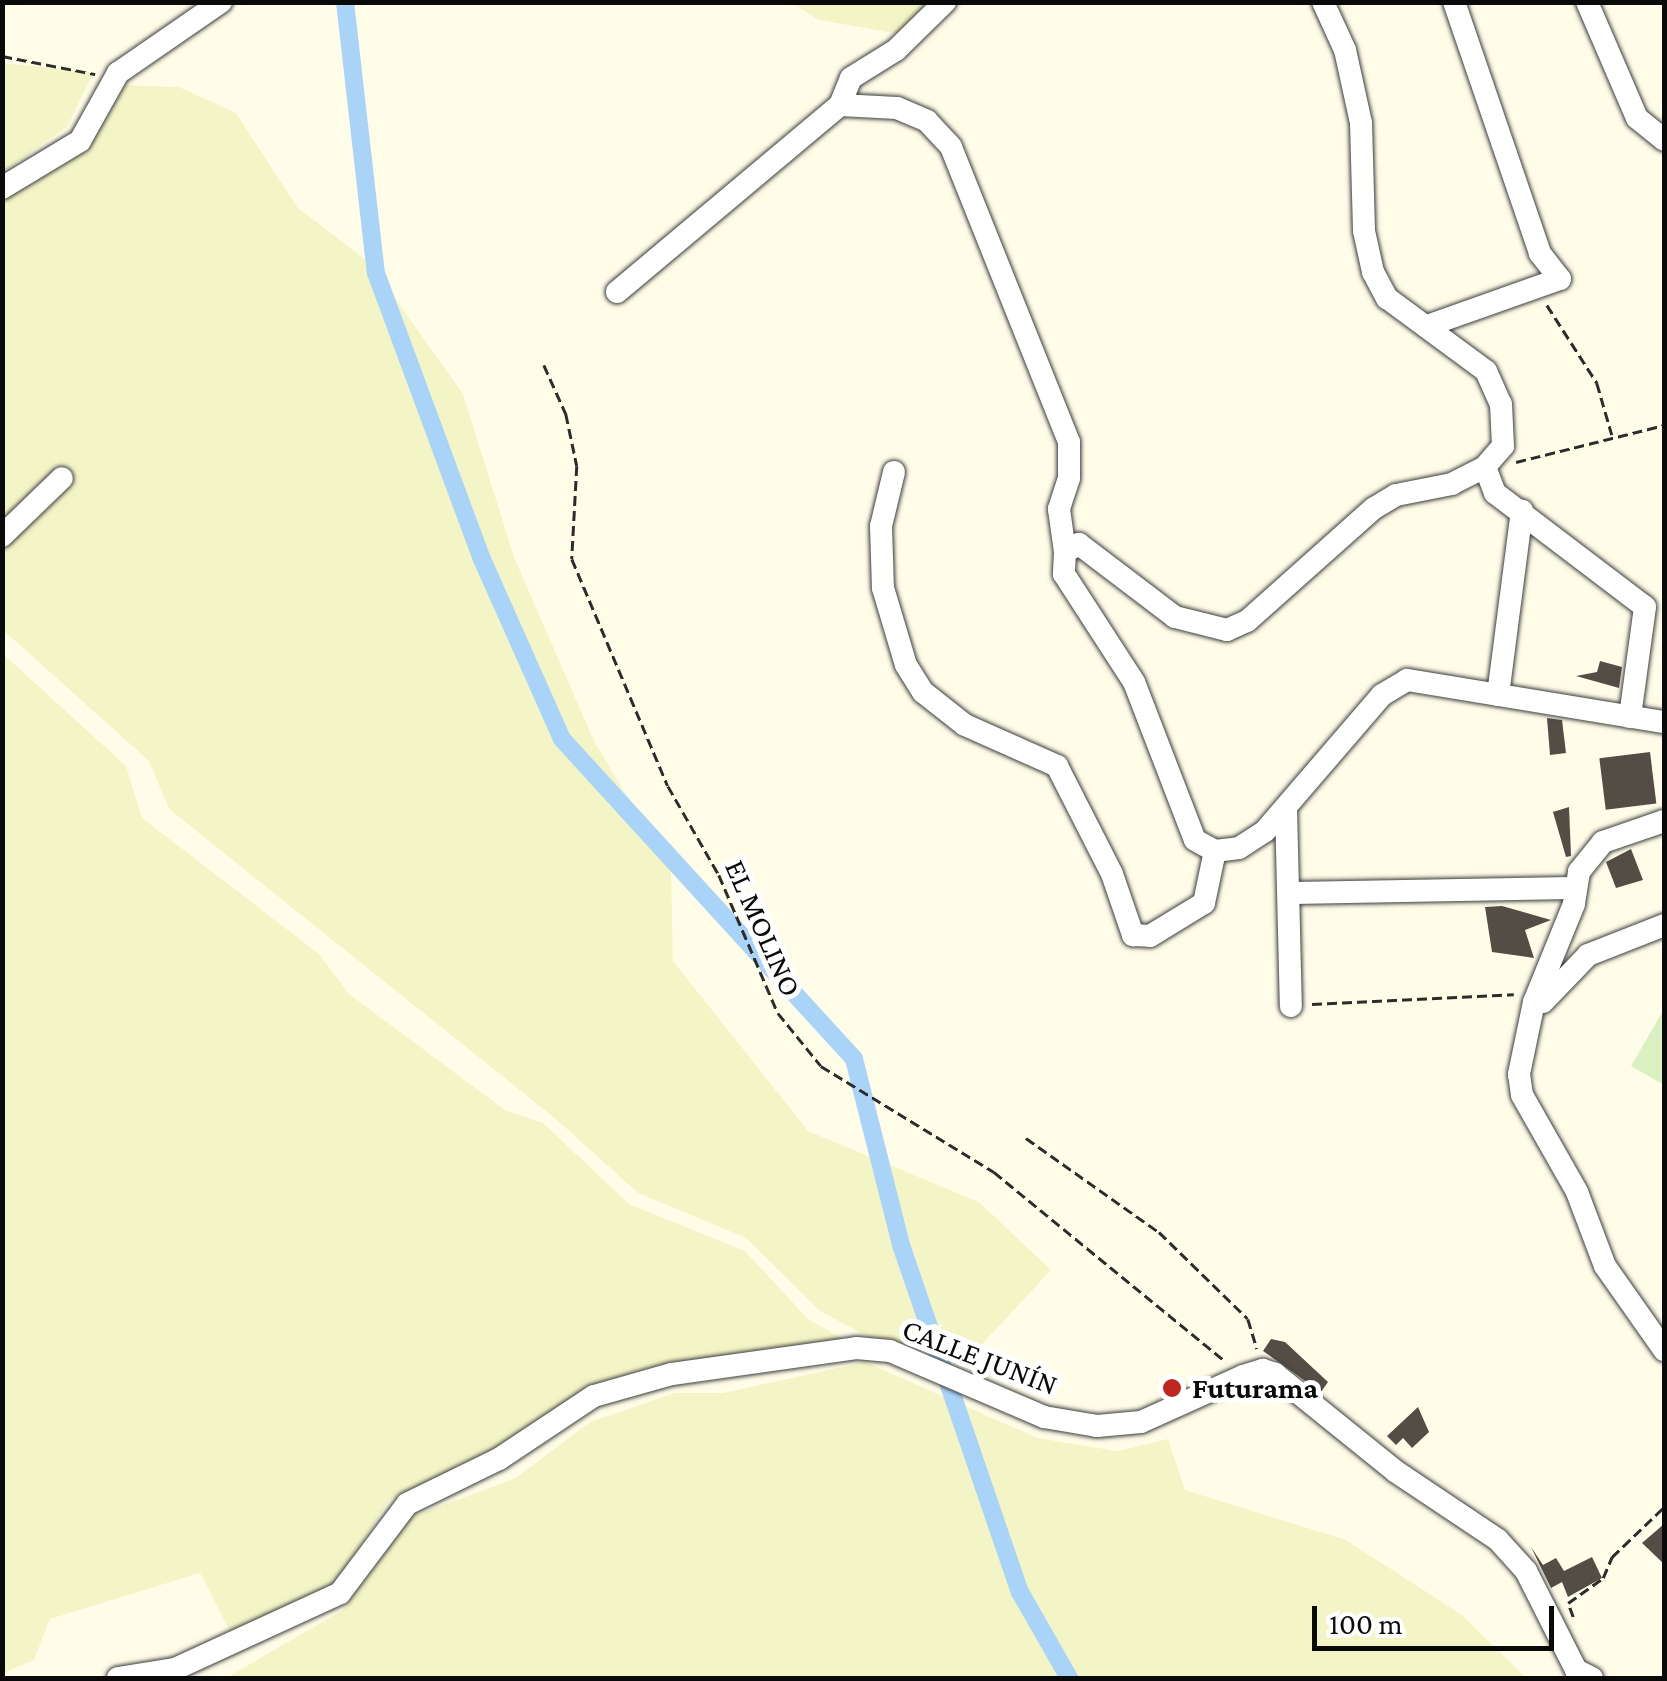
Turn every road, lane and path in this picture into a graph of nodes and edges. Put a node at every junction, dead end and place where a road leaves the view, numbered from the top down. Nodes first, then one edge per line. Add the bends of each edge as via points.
1 (221, 2) edge
2 (945, 2) edge
3 (1323, 2) edge
4 (1454, 2) edge
5 (1588, 2) edge
6 (2, 56) edge
7 (116, 78) junction
8 (840, 106) junction
9 (1664, 140) edge
10 (2, 188) edge
11 (1535, 288) junction
12 (617, 292) dead end
13 (1427, 326) junction
14 (544, 365) dead end
15 (1664, 425) edge
16 (1613, 438) junction
17 (1490, 463) junction
18 (894, 472) dead end
19 (62, 478) dead end
20 (1522, 511) junction
21 (2, 536) edge
22 (1065, 552) junction
23 (1498, 694) junction
24 (1630, 717) junction
25 (1664, 722) edge
26 (1286, 808) junction
27 (1664, 821) edge
28 (1214, 852) junction
29 (1574, 888) junction
30 (1290, 893) junction
31 (1664, 925) edge
32 (1536, 998) junction
33 (1291, 1006) joint
34 (1026, 1138) dead end
35 (1664, 1350) edge
36 (1253, 1373) junction
37 (1664, 1507) edge
38 (1573, 1619) dead end
39 (118, 1678) edge
40 (1592, 1678) edge

1 - 7 street
2 - 8 street via 896,50 851,78
3 - 13 street via 1344,50 1361,124 1364,231 1373,272 1387,298
4 - 11 street via 1540,253 1560,279
5 - 9 street via 1637,118
6 - 7 path
7 - 10 street via 80,141
8 - 12 street
8 - 22 street via 897,108 927,121 950,146 1069,442 1070,478 1059,509
11 - 13 street
11 - 16 path via 1597,382
13 - 17 street via 1486,371 1504,431
14 - 36 path, EL MOLINO via 566,414 577,466 572,559 668,786 719,874 778,1013 821,1066 994,1172
15 - 16 path
16 - 17 path
17 - 20 street via 1495,493
17 - 22 street via 1374,508 1247,621 1226,630 1175,617 1079,544
18 - 28 street via 880,526 883,588 906,665 922,692 965,725 1057,766 1112,874 1133,935 1150,936 1204,903
19 - 21 street
20 - 23 street
20 - 24 street via 1645,607
22 - 28 street via 1064,574 1134,682 1195,840
23 - 24 street
23 - 26 street via 1406,680 1382,696
24 - 25 street
26 - 28 street via 1239,848
26 - 30 street
27 - 29 street via 1603,842
29 - 30 street
29 - 32 street
30 - 33 street
31 - 32 street via 1588,956 1545,1002
32 - 33 path via 1409,995
32 - 35 street via 1519,1074 1522,1094 1578,1192 1606,1266
34 - 36 path via 1159,1232 1248,1318
36 - 39 street, CALLE JUNÍN via 1141,1422 1097,1426 1044,1417 890,1351 856,1348 672,1374 594,1396 514,1450 407,1504 340,1593 175,1668
36 - 40 street via 1498,1540 1526,1572 1576,1670
37 - 38 path via 1612,1556 1603,1578 1568,1604

